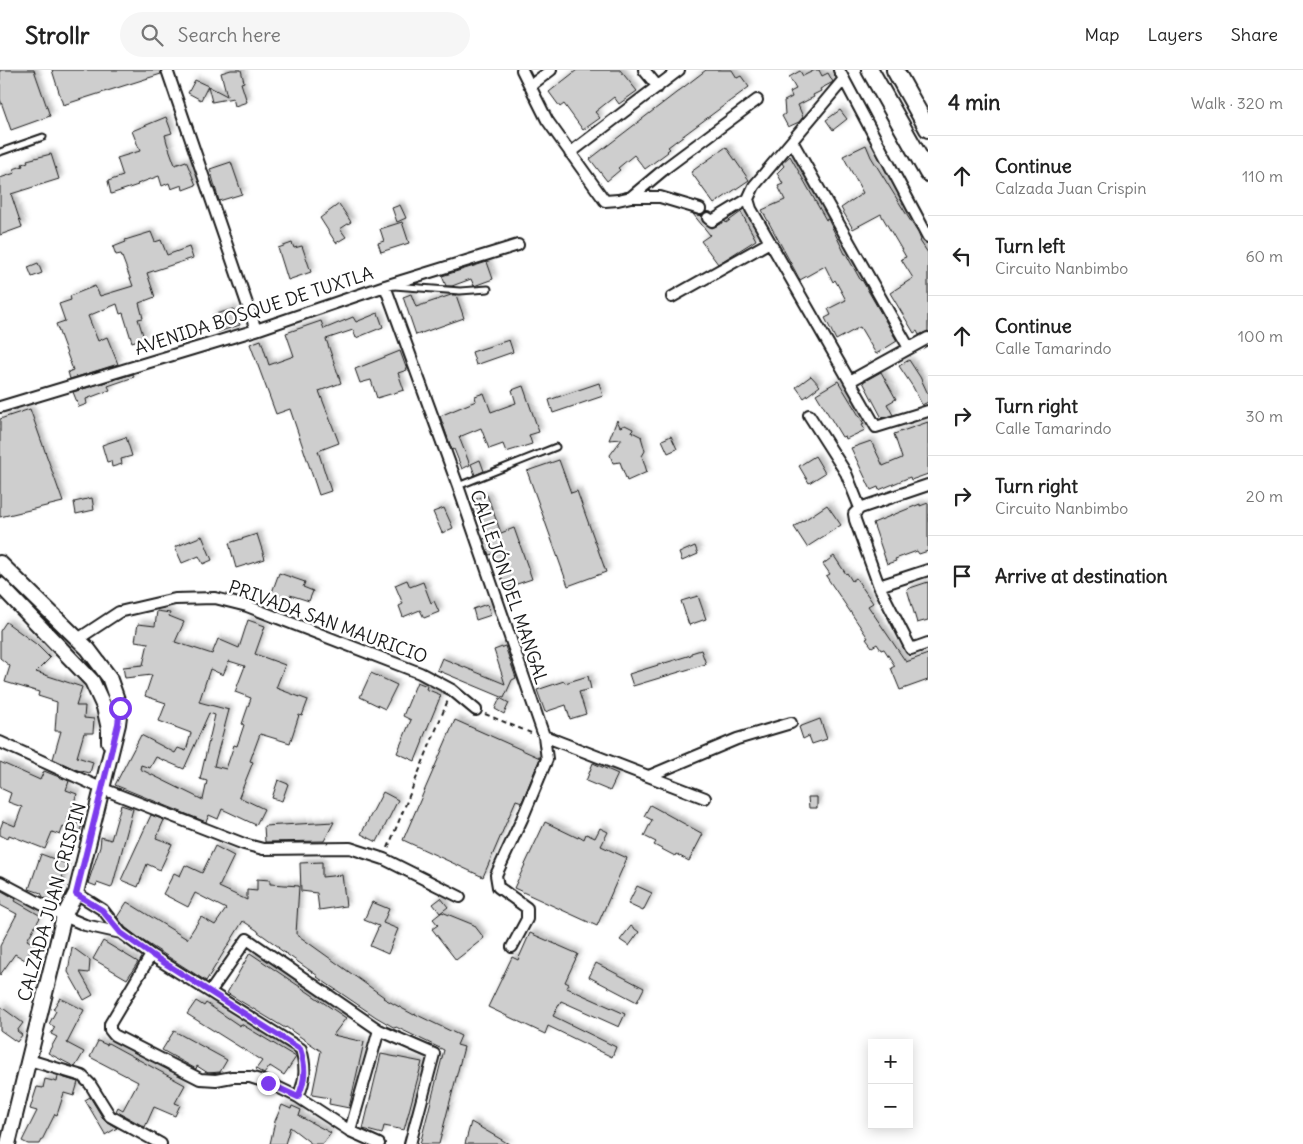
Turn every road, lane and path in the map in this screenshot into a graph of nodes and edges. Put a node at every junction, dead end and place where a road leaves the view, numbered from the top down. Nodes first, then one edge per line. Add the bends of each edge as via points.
1 (167, 70) edge
2 (522, 70) edge
3 (551, 70) edge
4 (644, 70) edge
5 (679, 70) edge
6 (870, 70) edge
7 (895, 70) edge
8 (841, 75) edge
9 (530, 86) junction
10 (658, 87) junction
11 (757, 100) dead end
12 (913, 103) junction
13 (894, 112) junction
14 (928, 129) edge
15 (43, 137) dead end
16 (792, 141) junction
17 (0, 152) edge
18 (570, 153) junction
19 (928, 173) edge
20 (631, 197) junction
21 (748, 199) junction
22 (700, 209) dead end
23 (710, 219) dead end
24 (928, 237) edge
25 (770, 242) junction
26 (518, 245) dead end
27 (385, 286) junction
28 (488, 289) dead end
29 (672, 297) dead end
30 (256, 330) junction
31 (928, 338) edge
32 (909, 348) junction
33 (850, 381) junction
34 (0, 407) edge
35 (928, 411) edge
36 (808, 415) dead end
37 (556, 447) dead end
38 (928, 485) edge
39 (458, 486) junction
40 (860, 508) junction
41 (0, 563) edge
42 (928, 570) edge
43 (0, 586) edge
44 (880, 586) junction
45 (78, 639) junction
46 (928, 643) edge
47 (452, 690) junction
48 (476, 710) joint
49 (791, 723) dead end
50 (544, 736) junction
51 (0, 742) edge
52 (109, 757) junction
53 (648, 776) junction
54 (103, 789) junction
55 (704, 798) dead end
56 (384, 859) junction
57 (0, 882) edge
58 (76, 894) junction
59 (460, 897) dead end
60 (64, 916) junction
61 (121, 933) junction
62 (512, 947) dead end
63 (152, 955) junction
64 (210, 992) junction
65 (379, 1030) junction
66 (29, 1060) junction
67 (298, 1097) junction
68 (350, 1131) junction
69 (8, 1144) edge
70 (161, 1144) edge
71 (379, 1144) edge
72 (410, 1144) edge

1 - 30 street
2 - 9 street
3 - 9 street
4 - 10 street
5 - 10 street
6 - 13 main road
7 - 12 main road
8 - 16 street
8 - 24 street
9 - 18 street via 547,120
10 - 18 street
11 - 20 street
12 - 13 main road
12 - 14 main road
13 - 19 main road
15 - 17 lane
16 - 21 street via 754,186
16 - 32 street
18 - 20 street via 605,201
20 - 22 street via 660,197
21 - 23 street
21 - 25 street
25 - 29 street
25 - 33 street
26 - 27 street, AVENIDA BOSQUE DE TUXTLA
27 - 28 lane via 460,291
27 - 30 street, AVENIDA BOSQUE DE TUXTLA
27 - 39 street, CALLEJÓN DEL MANGAL
30 - 34 street, AVENIDA BOSQUE DE TUXTLA
31 - 32 street
32 - 33 street
33 - 35 street via 876,427
36 - 40 street via 846,474
37 - 39 lane
38 - 40 street
39 - 50 street, CALLEJÓN DEL MANGAL
40 - 44 street via 854,514 855,520
41 - 45 main road, CALZADA JUAN CRISPIN
42 - 44 street
43 - 52 main road, CALZADA JUAN CRISPIN via 92,681 104,707 109,729
44 - 46 street via 911,649
45 - 47 street, PRIVADA SAN MAURICIO via 119,612 175,599 215,598 247,606 420,672
45 - 52 main road, CALZADA JUAN CRISPIN via 109,677 120,708
47 - 48 street, PRIVADA SAN MAURICIO
47 - 56 path
48 - 50 path
49 - 53 street via 736,739
50 - 53 street
50 - 62 street, CALLEJÓN DEL MANGAL via 547,759 496,875 498,887 527,908 527,919
51 - 54 street
52 - 54 main road, CALZADA JUAN CRISPIN
53 - 55 street
54 - 56 street via 253,847 350,848
54 - 58 main road, CALZADA JUAN CRISPIN
56 - 59 street
57 - 60 street
58 - 60 main road, CALZADA JUAN CRISPIN
58 - 61 street via 102,910
60 - 61 street via 85,925
60 - 66 main road, CALZADA JUAN CRISPIN
61 - 63 street
63 - 64 street
63 - 67 street via 110,1024 114,1036 200,1079 250,1077
64 - 65 street via 247,939
64 - 67 street via 300,1049 306,1067
65 - 68 street
65 - 72 street via 434,1054
66 - 69 main road, CALZADA JUAN CRISPIN
66 - 70 street via 82,1076 110,1116
67 - 68 street
68 - 71 street

